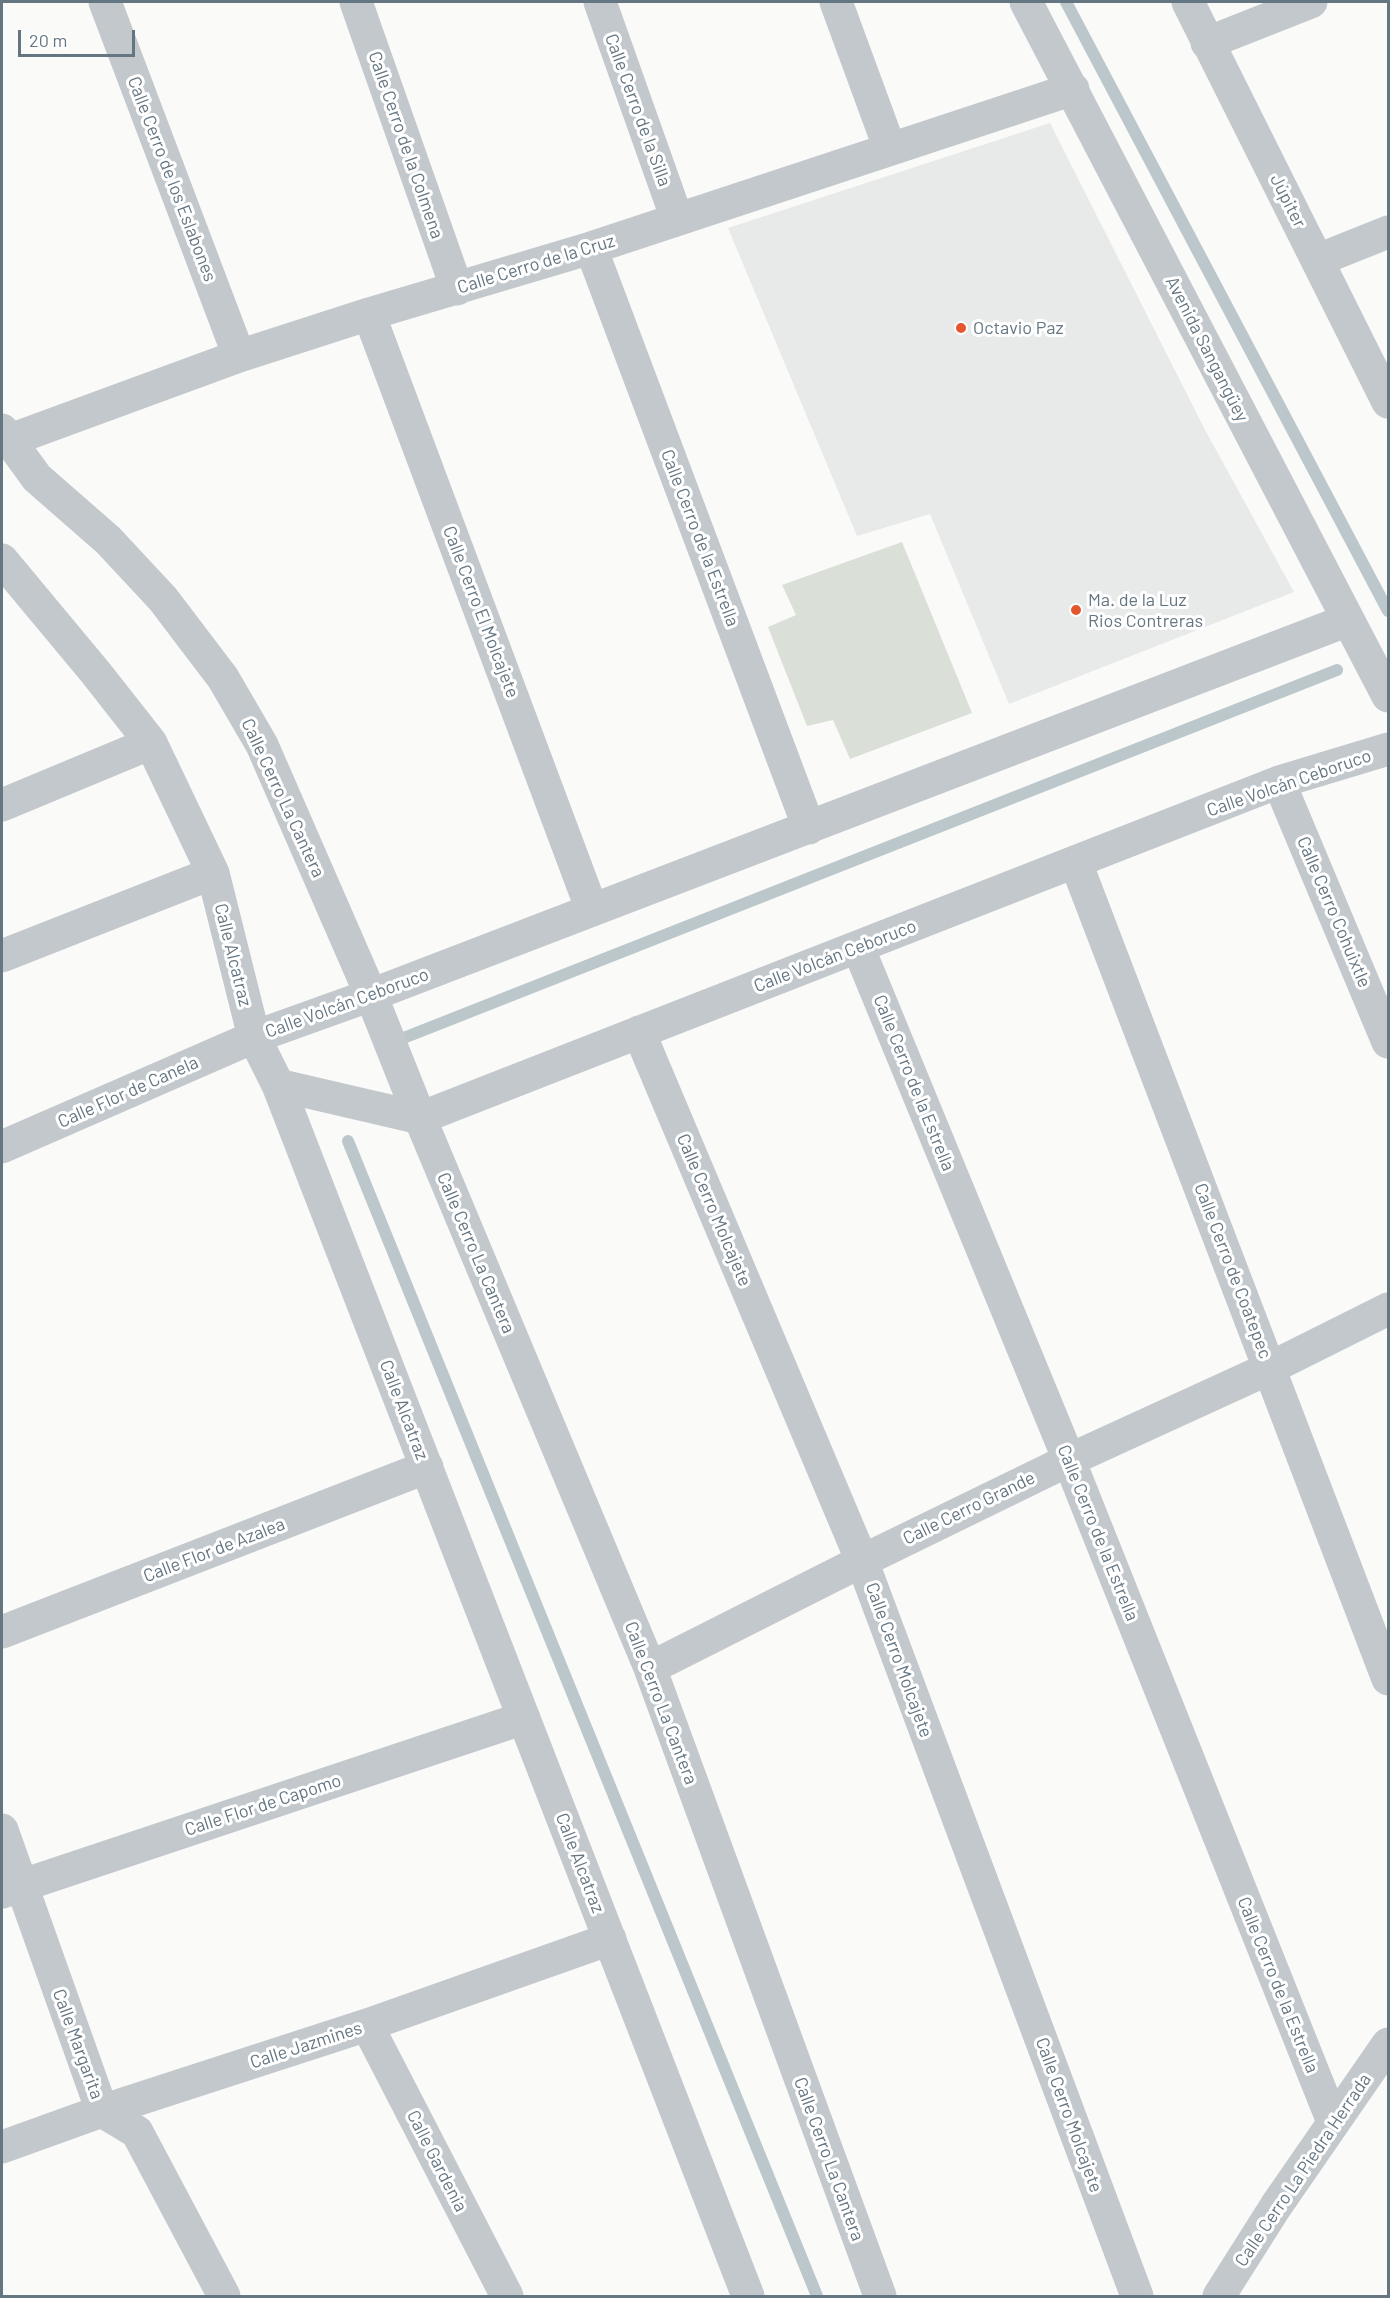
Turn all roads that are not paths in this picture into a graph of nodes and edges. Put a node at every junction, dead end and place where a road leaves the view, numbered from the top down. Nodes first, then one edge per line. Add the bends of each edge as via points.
1 (105, 2) edge
2 (356, 2) edge
3 (600, 2) edge
4 (836, 2) edge
5 (1026, 2) edge
6 (1188, 2) edge
7 (1311, 2) edge
8 (1207, 43) junction
9 (1073, 89) junction
10 (890, 149) junction
11 (677, 219) junction
12 (1389, 232) edge
13 (591, 248) junction
14 (1318, 260) junction
15 (457, 289) junction
16 (369, 314) junction
17 (239, 356) junction
18 (1389, 402) edge
19 (4, 438) edge
20 (2, 560) edge
21 (1348, 620) junction
22 (1389, 696) edge
23 (151, 743) junction
24 (1389, 748) edge
25 (1279, 782) junction
26 (2, 805) edge
27 (809, 828) junction
28 (1076, 863) junction
29 (213, 873) junction
30 (592, 910) junction
31 (858, 947) junction
32 (2, 956) edge
33 (371, 996) junction
34 (639, 1032) junction
35 (254, 1037) junction
36 (1389, 1042) edge
37 (278, 1085) junction
38 (420, 1118) junction
39 (2, 1147) edge
40 (1389, 1309) edge
41 (1270, 1368) junction
42 (1069, 1460) junction
43 (427, 1467) junction
44 (862, 1561) junction
45 (2, 1632) edge
46 (650, 1668) junction
47 (1389, 1679) edge
48 (524, 1718) junction
49 (2, 1830) edge
50 (11, 1889) edge
51 (610, 1939) junction
52 (368, 2025) junction
53 (1389, 2044) edge
54 (102, 2111) junction
55 (1333, 2122) junction
56 (2, 2146) edge
57 (224, 2296) edge
58 (507, 2296) edge
59 (748, 2296) edge
60 (880, 2296) edge
61 (1137, 2296) edge
62 (1219, 2296) edge

1 - 17 street, Calle Cerro de los Eslabones
2 - 15 street, Calle Cerro de la Colmena
3 - 11 street, Calle Cerro de la Silla
4 - 10 street
5 - 9 street, Avenida Sangangüey
6 - 8 street, Júpiter
7 - 8 street
8 - 14 street, Júpiter
9 - 10 street, Calle Cerro de la Cruz
9 - 21 street, Avenida Sangangüey
10 - 11 street, Calle Cerro de la Cruz
11 - 13 street, Calle Cerro de la Cruz
12 - 14 street
13 - 15 street, Calle Cerro de la Cruz
13 - 27 street, Calle Cerro de la Estrella
14 - 18 street, Júpiter
15 - 16 street, Calle Cerro de la Cruz
16 - 17 street, Calle Cerro de la Cruz
16 - 30 street, Calle Cerro El Molcajete
17 - 19 street, Calle Cerro de la Cruz
19 - 33 street, Calle Cerro La Cantera via 37,477 108,540 163,599 224,678 262,745
20 - 23 street, Calle Alcatraz
21 - 22 street, Avenida Sangangüey
21 - 27 street, Calle Volcán Ceboruco
23 - 26 street
23 - 29 street, Calle Alcatraz
24 - 25 street, Calle Volcán Ceboruco
25 - 28 street, Calle Volcán Ceboruco
25 - 36 street, Calle Cerro Cohuixtle
27 - 30 street, Calle Volcán Ceboruco
28 - 31 street, Calle Volcán Ceboruco
28 - 41 street, Calle Cerro de Coatepec
29 - 32 street
29 - 35 street, Calle Alcatraz
30 - 33 street, Calle Volcán Ceboruco
31 - 34 street, Calle Volcán Ceboruco
31 - 42 street, Calle Cerro de la Estrella
33 - 35 street, Calle Volcán Ceboruco
33 - 38 street, Calle Cerro La Cantera
34 - 38 street, Calle Volcán Ceboruco
34 - 44 street, Calle Cerro Molcajete
35 - 37 street, Calle Alcatraz
35 - 39 street, Calle Flor de Canela
37 - 38 street
37 - 43 street, Calle Alcatraz
38 - 46 street, Calle Cerro La Cantera
40 - 41 street, Calle Cerro Grande
41 - 42 street, Calle Cerro Grande
41 - 47 street, Calle Cerro de Coatepec
42 - 44 street, Calle Cerro Grande
42 - 55 street, Calle Cerro de la Estrella
43 - 45 street, Calle Flor de Azalea
43 - 48 street, Calle Alcatraz
44 - 46 street, Calle Cerro Grande
44 - 61 street, Calle Cerro Molcajete
46 - 60 street, Calle Cerro La Cantera
48 - 50 street, Calle Flor de Capomo
48 - 51 street, Calle Alcatraz
49 - 50 street, Calle Margarita
50 - 54 street, Calle Margarita
51 - 52 street, Calle Jazmines
51 - 59 street, Calle Alcatraz
52 - 54 street, Calle Jazmines
52 - 58 street, Calle Gardenia
53 - 55 street, Calle Cerro La Piedra Herrada
54 - 56 street, Calle Jazmines
54 - 57 street, Calle Margarita via 137,2132
55 - 62 street, Calle Cerro La Piedra Herrada

